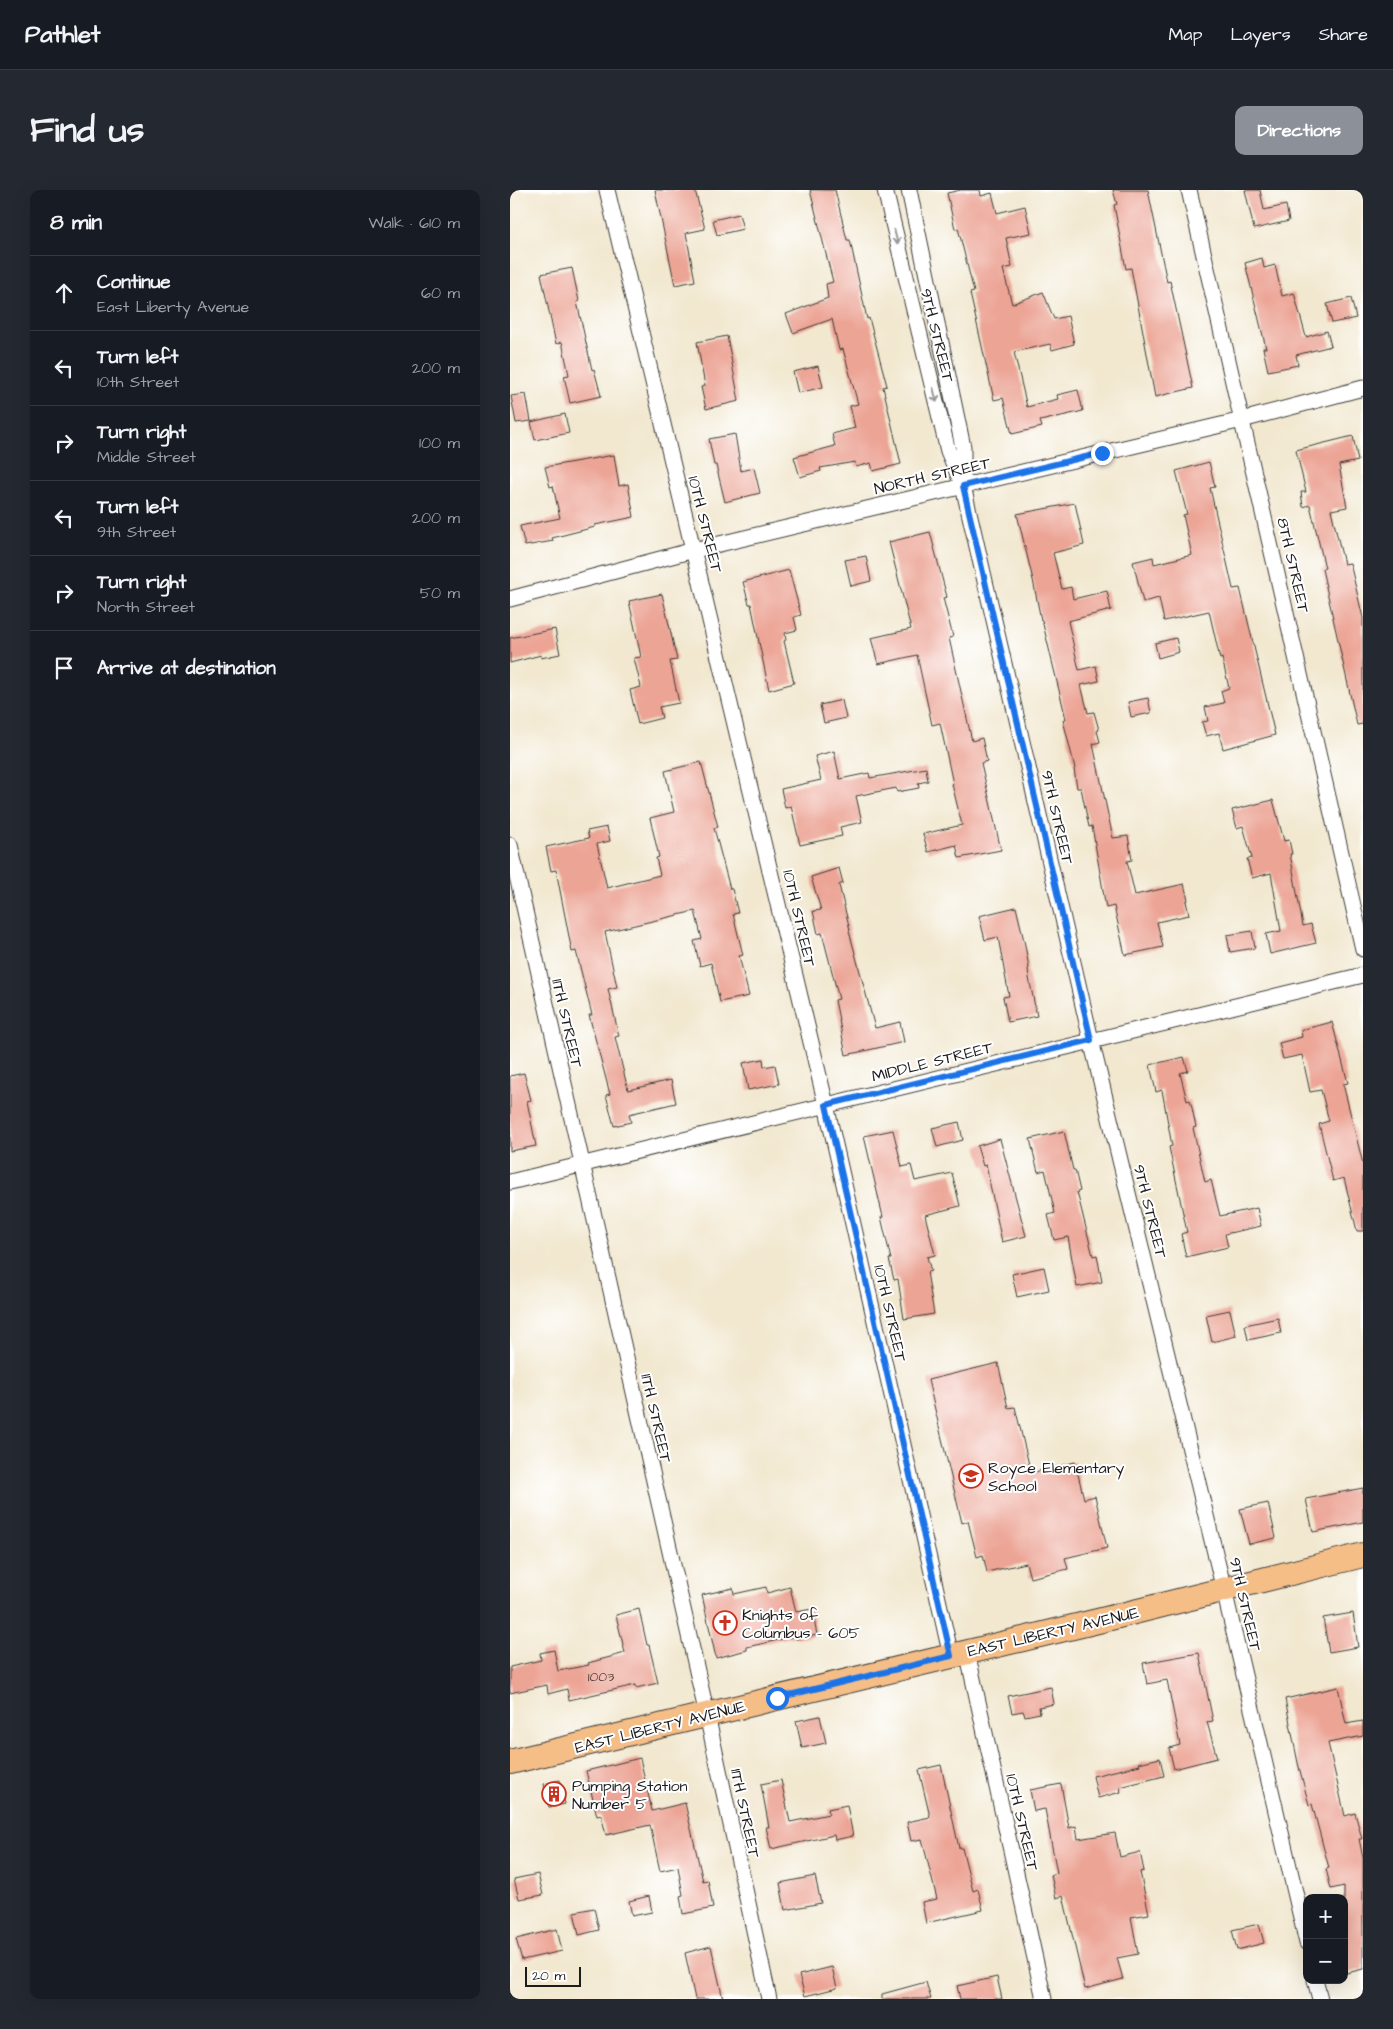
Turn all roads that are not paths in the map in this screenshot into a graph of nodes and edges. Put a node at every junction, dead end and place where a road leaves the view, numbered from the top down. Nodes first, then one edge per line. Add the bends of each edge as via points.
1 (606, 190) edge
2 (885, 190) edge
3 (909, 190) edge
4 (1189, 190) edge
5 (1363, 388) edge
6 (1242, 420) junction
7 (963, 486) junction
8 (694, 550) junction
9 (510, 598) edge
10 (510, 845) edge
11 (1363, 949) edge
12 (1363, 975) edge
13 (1091, 1040) junction
14 (826, 1105) junction
15 (582, 1164) junction
16 (510, 1182) edge
17 (1363, 1555) edge
18 (1224, 1590) junction
19 (959, 1654) junction
20 (707, 1715) junction
21 (510, 1762) edge
22 (1306, 1939) edge
23 (1317, 1984) edge
24 (769, 1999) edge
25 (1044, 1999) edge
26 (1320, 1999) edge

1 - 8 street, 10TH STREET
2 -> 7 street, 9TH STREET via 948,451
3 - 7 street, 9TH STREET via 963,447
4 - 6 street, 8TH STREET
5 - 6 street, NORTH STREET
6 - 7 street, NORTH STREET
6 - 11 street, 8TH STREET
7 - 8 street, NORTH STREET
7 - 13 street, 9TH STREET
8 - 9 street, NORTH STREET
8 - 14 street, 10TH STREET
10 - 15 street, 11TH STREET
12 - 13 street, MIDDLE STREET
13 - 14 street, MIDDLE STREET
13 - 18 street, 9TH STREET
14 - 15 street, MIDDLE STREET
14 - 19 street, 10TH STREET
15 - 16 street, MIDDLE STREET
15 - 20 street, 11TH STREET
17 - 18 main road, EAST LIBERTY AVENUE
18 - 19 main road, EAST LIBERTY AVENUE
18 - 22 street, 9TH STREET
19 - 20 main road, EAST LIBERTY AVENUE
19 - 25 street, 10TH STREET
20 - 21 main road, EAST LIBERTY AVENUE
20 - 24 street, 11TH STREET
23 - 26 street

